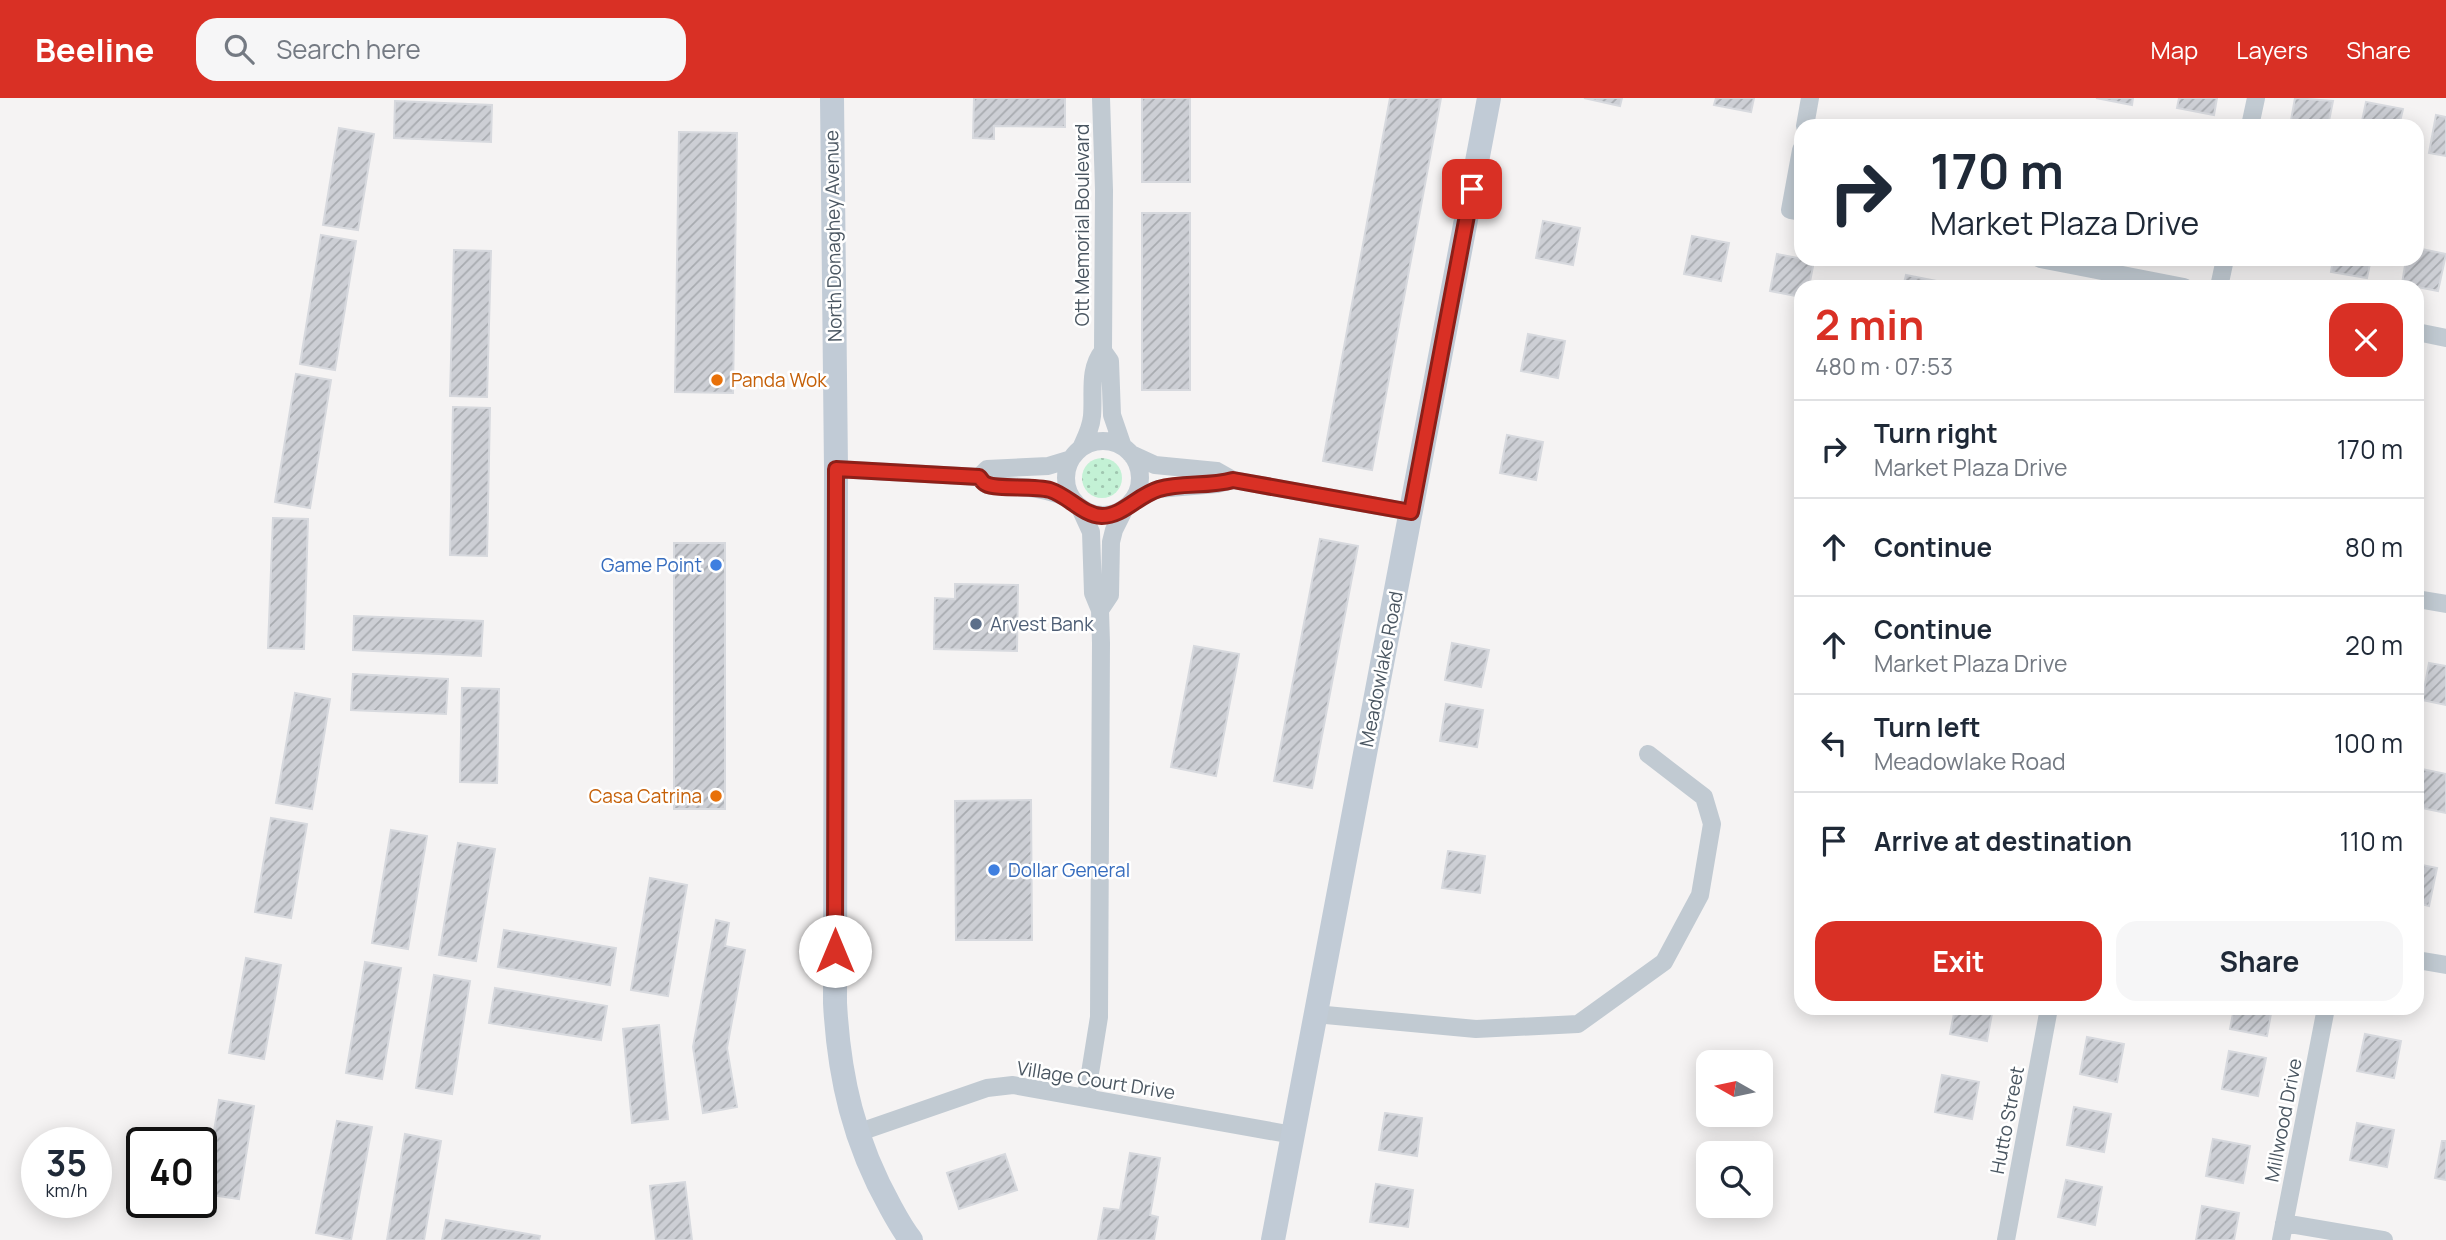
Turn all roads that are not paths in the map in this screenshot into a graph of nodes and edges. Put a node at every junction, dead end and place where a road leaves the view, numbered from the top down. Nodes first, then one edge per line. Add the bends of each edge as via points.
1 (832, 98) edge
2 (1101, 98) edge
3 (1489, 98) edge
4 (1810, 98) edge
5 (2256, 98) edge
6 (1806, 119) edge
7 (2252, 119) edge
8 (2076, 266) edge
9 (2148, 280) edge
10 (2424, 333) edge
11 (2446, 338) edge
12 (1103, 351) junction
13 (1127, 451) junction
14 (1076, 453) junction
15 (836, 469) junction
16 (979, 477) junction
17 (1233, 480) junction
18 (1076, 504) junction
19 (1129, 504) junction
20 (1411, 512) junction
21 (2424, 600) edge
22 (2446, 604) edge
23 (1100, 610) junction
24 (1648, 754) dead end
25 (2424, 961) edge
26 (2446, 965) edge
27 (1315, 1014) junction
28 (2048, 1015) edge
29 (2325, 1015) edge
30 (1086, 1098) junction
31 (857, 1133) junction
32 (1293, 1135) junction
33 (2283, 1232) edge
34 (911, 1240) edge
35 (1273, 1240) edge
36 (2006, 1240) edge
37 (2384, 1240) edge

1 - 15 street, North Donaghey Avenue
2 - 12 street, Ott Memorial Boulevard
3 - 20 street, Meadowlake Road
4 - 6 street
5 - 7 street
8 - 9 street
10 - 11 street
12 - 13 street, Ott Memorial Boulevard via 1111,361 1112,415
12 - 14 street, Ott Memorial Boulevard via 1094,362 1091,426
13 - 14 street via 1102,441
13 - 17 street via 1155,465 1217,471
13 - 19 street via 1140,477
14 - 16 street via 1048,466 987,469
14 - 18 street via 1065,480
15 - 16 street
15 - 31 street, North Donaghey Avenue via 835,1003 838,1051
16 - 18 street via 987,485 1050,490
17 - 19 street via 1158,489
17 - 20 street
18 - 19 street via 1105,516
18 - 23 street via 1091,532 1093,593
19 - 23 street via 1114,530 1110,595
20 - 27 street, Meadowlake Road
21 - 22 street
23 - 30 street via 1099,1017
24 - 27 street via 1704,797 1712,824 1700,895 1664,962 1578,1024 1476,1029
25 - 26 street
27 - 32 street, Meadowlake Road
28 - 36 street, Hutto Street
29 - 33 street, Millwood Drive
30 - 31 street, Village Court Drive via 1013,1085 987,1088
30 - 32 street, Village Court Drive
31 - 34 street, North Donaghey Avenue via 875,1178
32 - 35 street, Meadowlake Road
33 - 37 street

